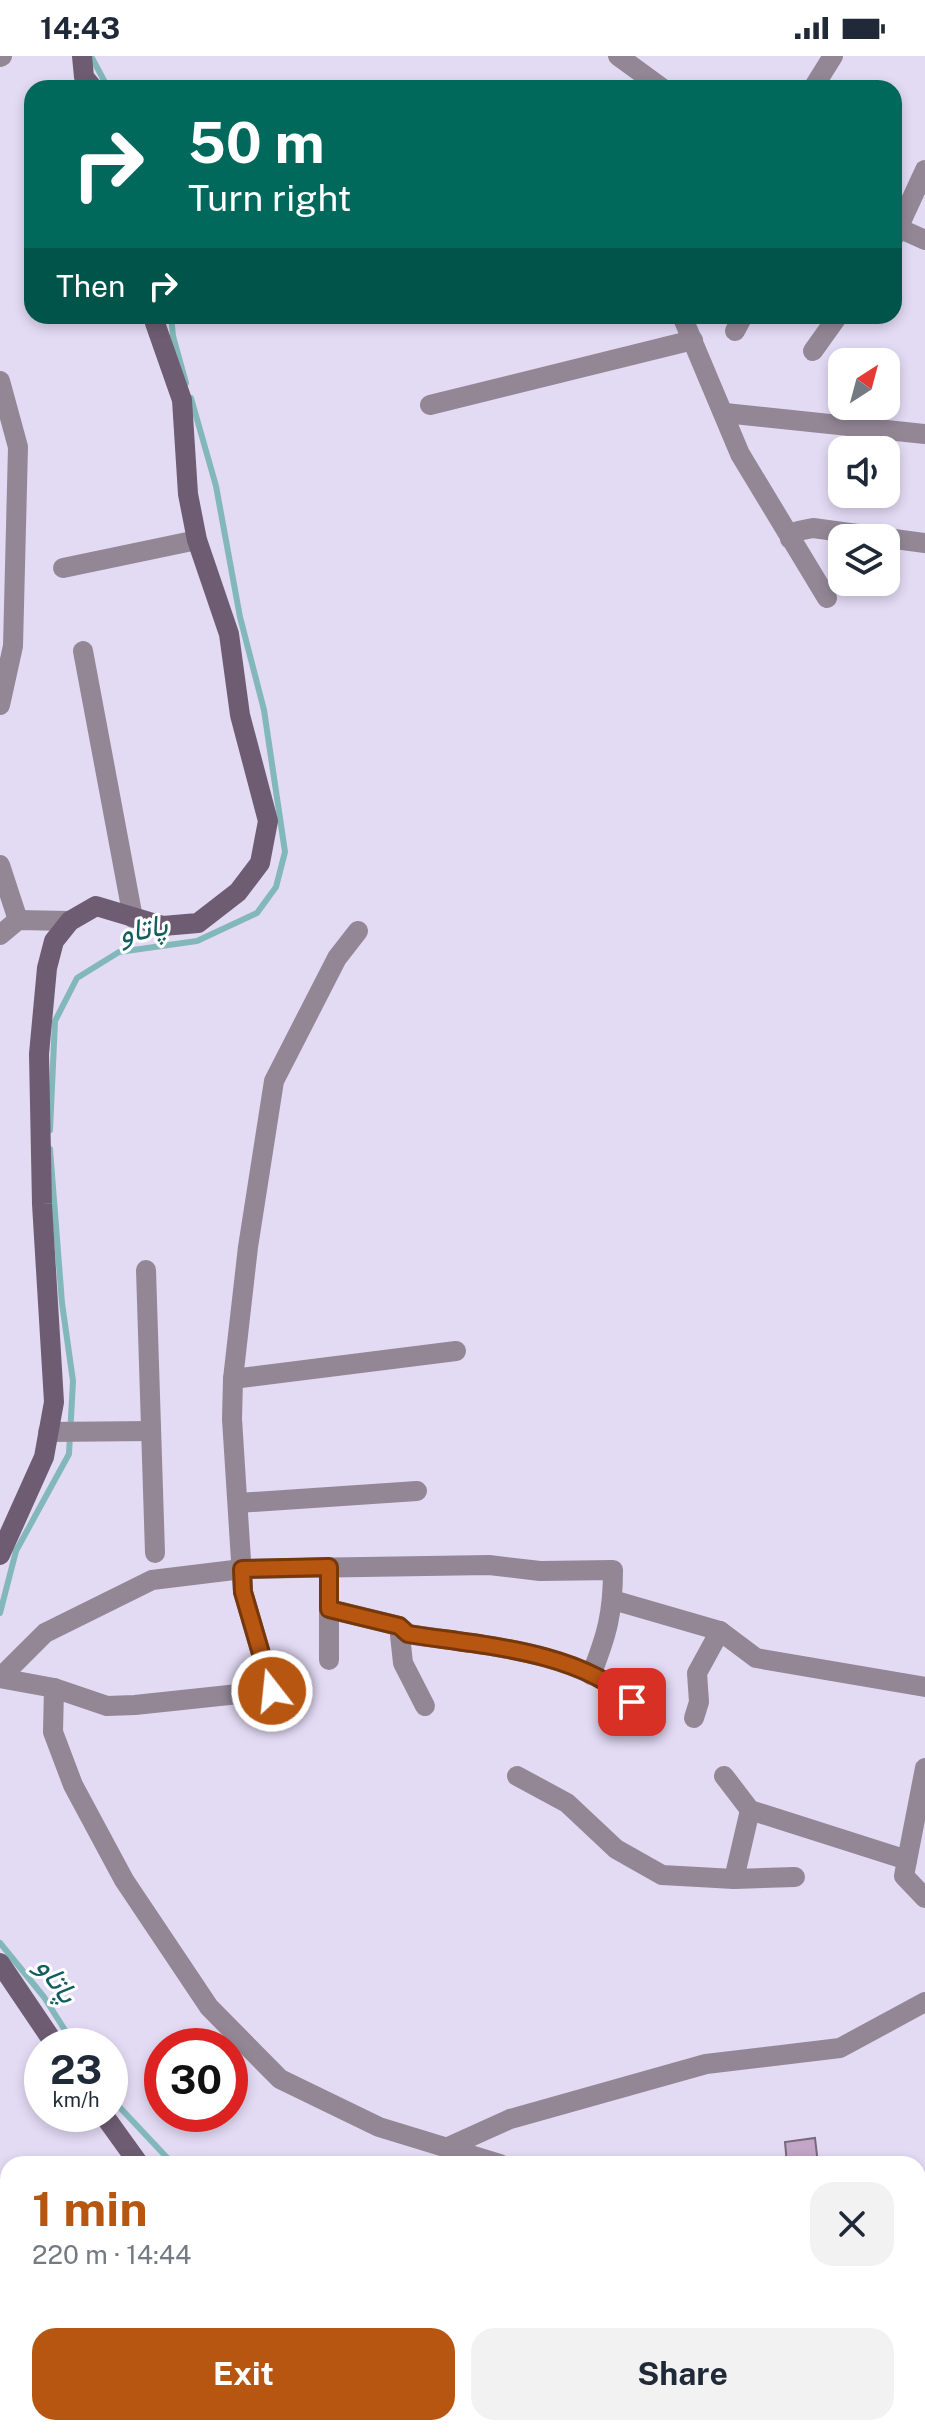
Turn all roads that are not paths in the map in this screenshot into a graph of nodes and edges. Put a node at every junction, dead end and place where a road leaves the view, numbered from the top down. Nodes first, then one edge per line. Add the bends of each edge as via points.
1 (82, 56) edge
2 (618, 56) edge
3 (833, 56) edge
4 (86, 80) edge
5 (636, 80) edge
6 (818, 80) edge
7 (925, 170) edge
8 (902, 218) edge
9 (902, 233) edge
10 (925, 240) edge
11 (155, 324) edge
12 (686, 324) edge
13 (832, 324) edge
14 (693, 340) junction
15 (813, 351) dead end
16 (0, 381) edge
17 (430, 405) dead end
18 (725, 413) junction
19 (925, 434) edge
20 (790, 539) junction
21 (197, 540) junction
22 (925, 543) edge
23 (63, 568) dead end
24 (827, 598) dead end
25 (83, 651) dead end
26 (0, 705) edge
27 (0, 865) edge
28 (133, 918) junction
29 (18, 920) junction
30 (70, 921) junction
31 (358, 931) dead end
32 (0, 935) edge
33 (146, 1270) dead end
34 (456, 1351) dead end
35 (233, 1379) junction
36 (150, 1431) junction
37 (48, 1432) junction
38 (417, 1491) dead end
39 (238, 1503) junction
40 (155, 1553) dead end
41 (0, 1555) edge
42 (329, 1567) junction
43 (242, 1569) junction
44 (613, 1600) junction
45 (329, 1609) junction
46 (399, 1626) junction
47 (720, 1631) junction
48 (329, 1660) dead end
49 (591, 1675) junction
50 (0, 1678) edge
51 (925, 1687) edge
52 (54, 1688) junction
53 (632, 1702) dead end
54 (425, 1706) dead end
55 (694, 1718) dead end
56 (925, 1768) edge
57 (517, 1776) dead end
58 (724, 1776) dead end
59 (750, 1810) junction
60 (907, 1860) junction
61 (795, 1877) dead end
62 (734, 1879) junction
63 (925, 1898) edge
64 (0, 1963) edge
65 (925, 2002) edge
66 (44, 2028) edge
67 (116, 2132) edge
68 (448, 2147) junction
69 (133, 2156) edge
70 (476, 2156) edge

1 - 4 street
2 - 5 street
3 - 6 street
7 - 8 street
9 - 10 street
11 - 21 street via 182,400 188,494
12 - 14 street
13 - 15 street
14 - 17 street
14 - 18 street
16 - 26 street via 18,447 13,646
18 - 19 street
18 - 20 street via 740,454
20 - 22 street via 813,528
20 - 24 street
21 - 23 street
21 - 28 street via 229,634 240,715 268,821 260,863 238,892 198,923 163,926
25 - 28 street
27 - 29 street
28 - 30 street via 96,906
29 - 30 street
29 - 32 street
30 - 37 street via 54,941 47,968 39,1054 54,1402
31 - 35 street via 337,958 274,1081
33 - 36 street
34 - 35 street
35 - 39 street
36 - 37 street
36 - 40 street
37 - 41 street via 44,1457
38 - 39 street
39 - 43 street
42 - 43 street
42 - 44 street via 613,1570
42 - 45 street
43 - 50 street via 152,1580 45,1633
43 - 52 street via 243,1592 279,1690 107,1706
44 - 47 street
44 - 49 street via 608,1632
45 - 46 street
45 - 48 street
46 - 49 street via 408,1634 529,1651
46 - 54 street via 403,1663
47 - 51 street via 756,1658
47 - 55 street via 697,1673
49 - 53 street
50 - 52 street
52 - 68 street via 53,1732 73,1785 124,1880 209,2007 280,2079 379,2127
56 - 60 street
57 - 62 street via 567,1803 616,1849 662,1875
58 - 59 street
59 - 60 street
59 - 62 street
60 - 63 street via 904,1876
61 - 62 street
64 - 66 street
65 - 68 street via 840,2048 706,2064 510,2119
67 - 69 street
68 - 70 street

